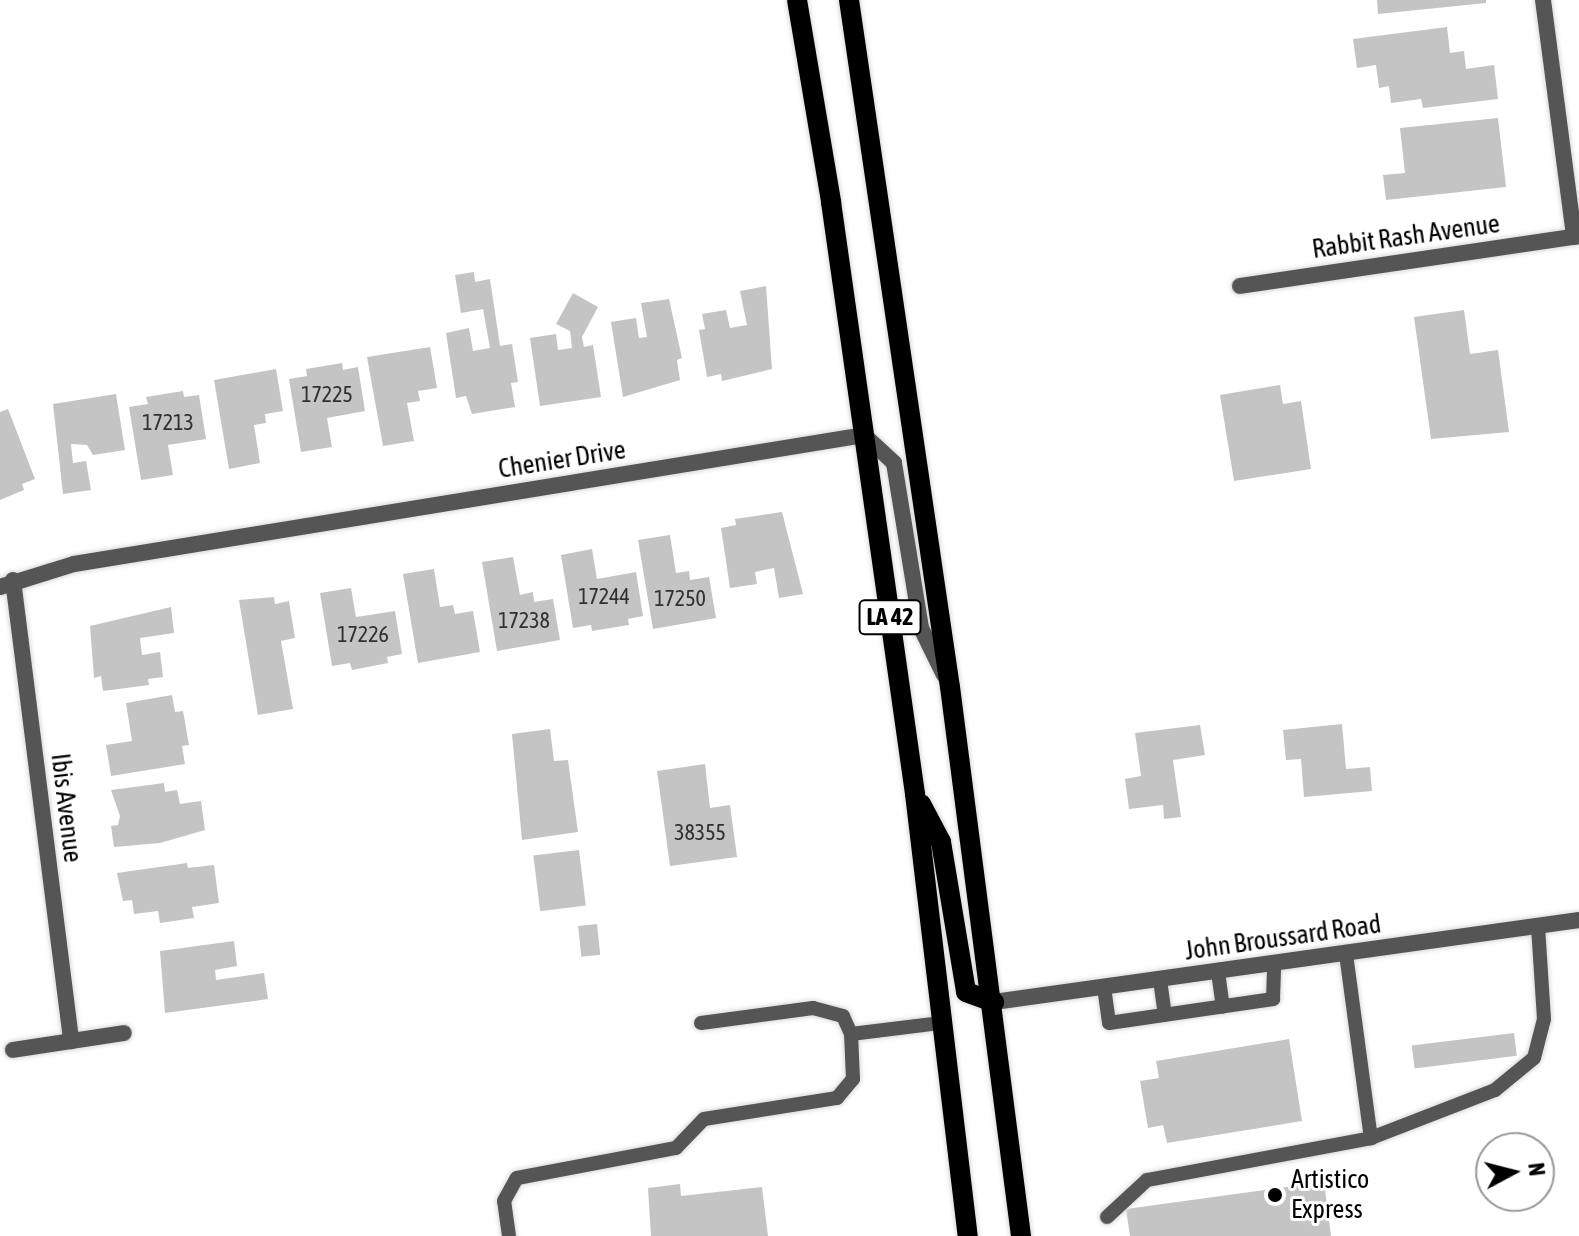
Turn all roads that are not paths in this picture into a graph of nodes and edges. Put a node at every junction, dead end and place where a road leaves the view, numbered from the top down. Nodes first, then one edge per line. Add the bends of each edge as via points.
1 (797, 0) edge
2 (849, 0) edge
3 (1543, 0) edge
4 (1576, 237) edge
5 (1240, 286) dead end
6 (864, 435) junction
7 (6, 584) edge
8 (950, 687) junction
9 (915, 794) junction
10 (1579, 920) edge
11 (1538, 926) junction
12 (1346, 954) junction
13 (1274, 964) junction
14 (1218, 972) junction
15 (1160, 980) junction
16 (1104, 987) junction
17 (994, 1002) junction
18 (1223, 1007) junction
19 (1165, 1015) junction
20 (701, 1023) dead end
21 (941, 1023) junction
22 (124, 1033) dead end
23 (851, 1034) junction
24 (71, 1041) junction
25 (13, 1050) dead end
26 (1371, 1138) junction
27 (1107, 1217) dead end
28 (509, 1236) edge
29 (968, 1236) edge
30 (1021, 1236) edge

1 - 6 main road, LA 42
2 - 8 main road, LA 42
3 - 4 street
4 - 5 street, Rabbit Rash Avenue
6 - 7 street, Chenier Drive via 74,564
6 - 8 street via 894,463 921,628
6 - 9 main road, LA 42
7 - 24 street, Ibis Avenue
8 - 17 main road, LA 42
9 - 17 main road via 941,842 966,992
9 - 21 main road, LA 42
10 - 11 street, John Broussard Road
11 - 12 street, John Broussard Road
11 - 26 lane via 1544,1019 1534,1058 1495,1090
12 - 13 street, John Broussard Road
12 - 26 lane
13 - 14 street, John Broussard Road
13 - 18 lane via 1273,999
14 - 15 street, John Broussard Road
14 - 18 lane
15 - 16 street, John Broussard Road
15 - 19 lane
16 - 17 street, John Broussard Road
16 - 19 lane via 1109,1023
17 - 30 main road, LA 42
18 - 19 lane
20 - 23 lane via 813,1008 843,1016
21 - 23 lane
21 - 29 main road, LA 42
22 - 24 street
23 - 28 lane via 853,1079 837,1098 704,1119 676,1148 517,1178 504,1201
24 - 25 street
26 - 27 lane via 1147,1180

